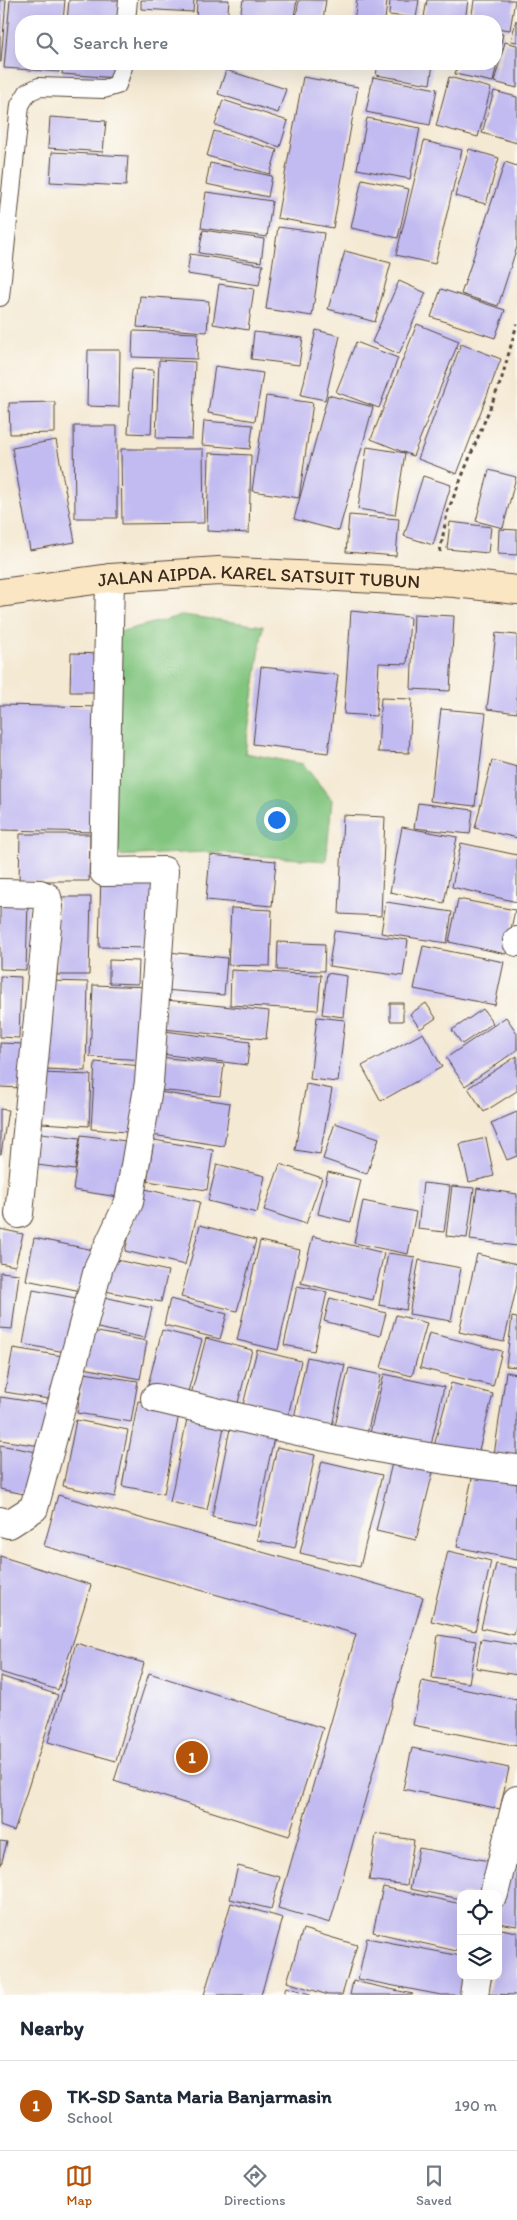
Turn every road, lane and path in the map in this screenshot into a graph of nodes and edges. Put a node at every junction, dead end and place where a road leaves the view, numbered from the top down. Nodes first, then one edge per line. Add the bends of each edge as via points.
1 (128, 0) edge
2 (127, 15) edge
3 (122, 70) edge
4 (0, 297) edge
5 (517, 324) edge
6 (110, 578) junction
7 (434, 582) junction
8 (517, 590) edge
9 (0, 593) edge
10 (0, 892) edge
11 (19, 1214) dead end
12 (155, 1398) dead end
13 (517, 1469) edge
14 (0, 1521) edge
15 (517, 1800) edge
16 (495, 1890) edge
17 (476, 1980) edge
18 (474, 1995) edge

1 - 2 lane
3 - 4 lane via 117,85 104,89 39,87 28,92 20,105
5 - 7 path via 501,381 447,513
6 - 7 main road, JALAN AIPDA. KAREL SATSUIT TUBUN via 219,571
6 - 9 main road, JALAN AIPDA. KAREL SATSUIT TUBUN
6 - 14 street via 104,872 164,871 149,1082 129,1202 99,1266 34,1508 9,1524
7 - 8 main road, JALAN AIPDA. KAREL SATSUIT TUBUN
10 - 11 street via 40,894 47,897 49,906
12 - 13 street via 462,1464
15 - 16 street
17 - 18 street

